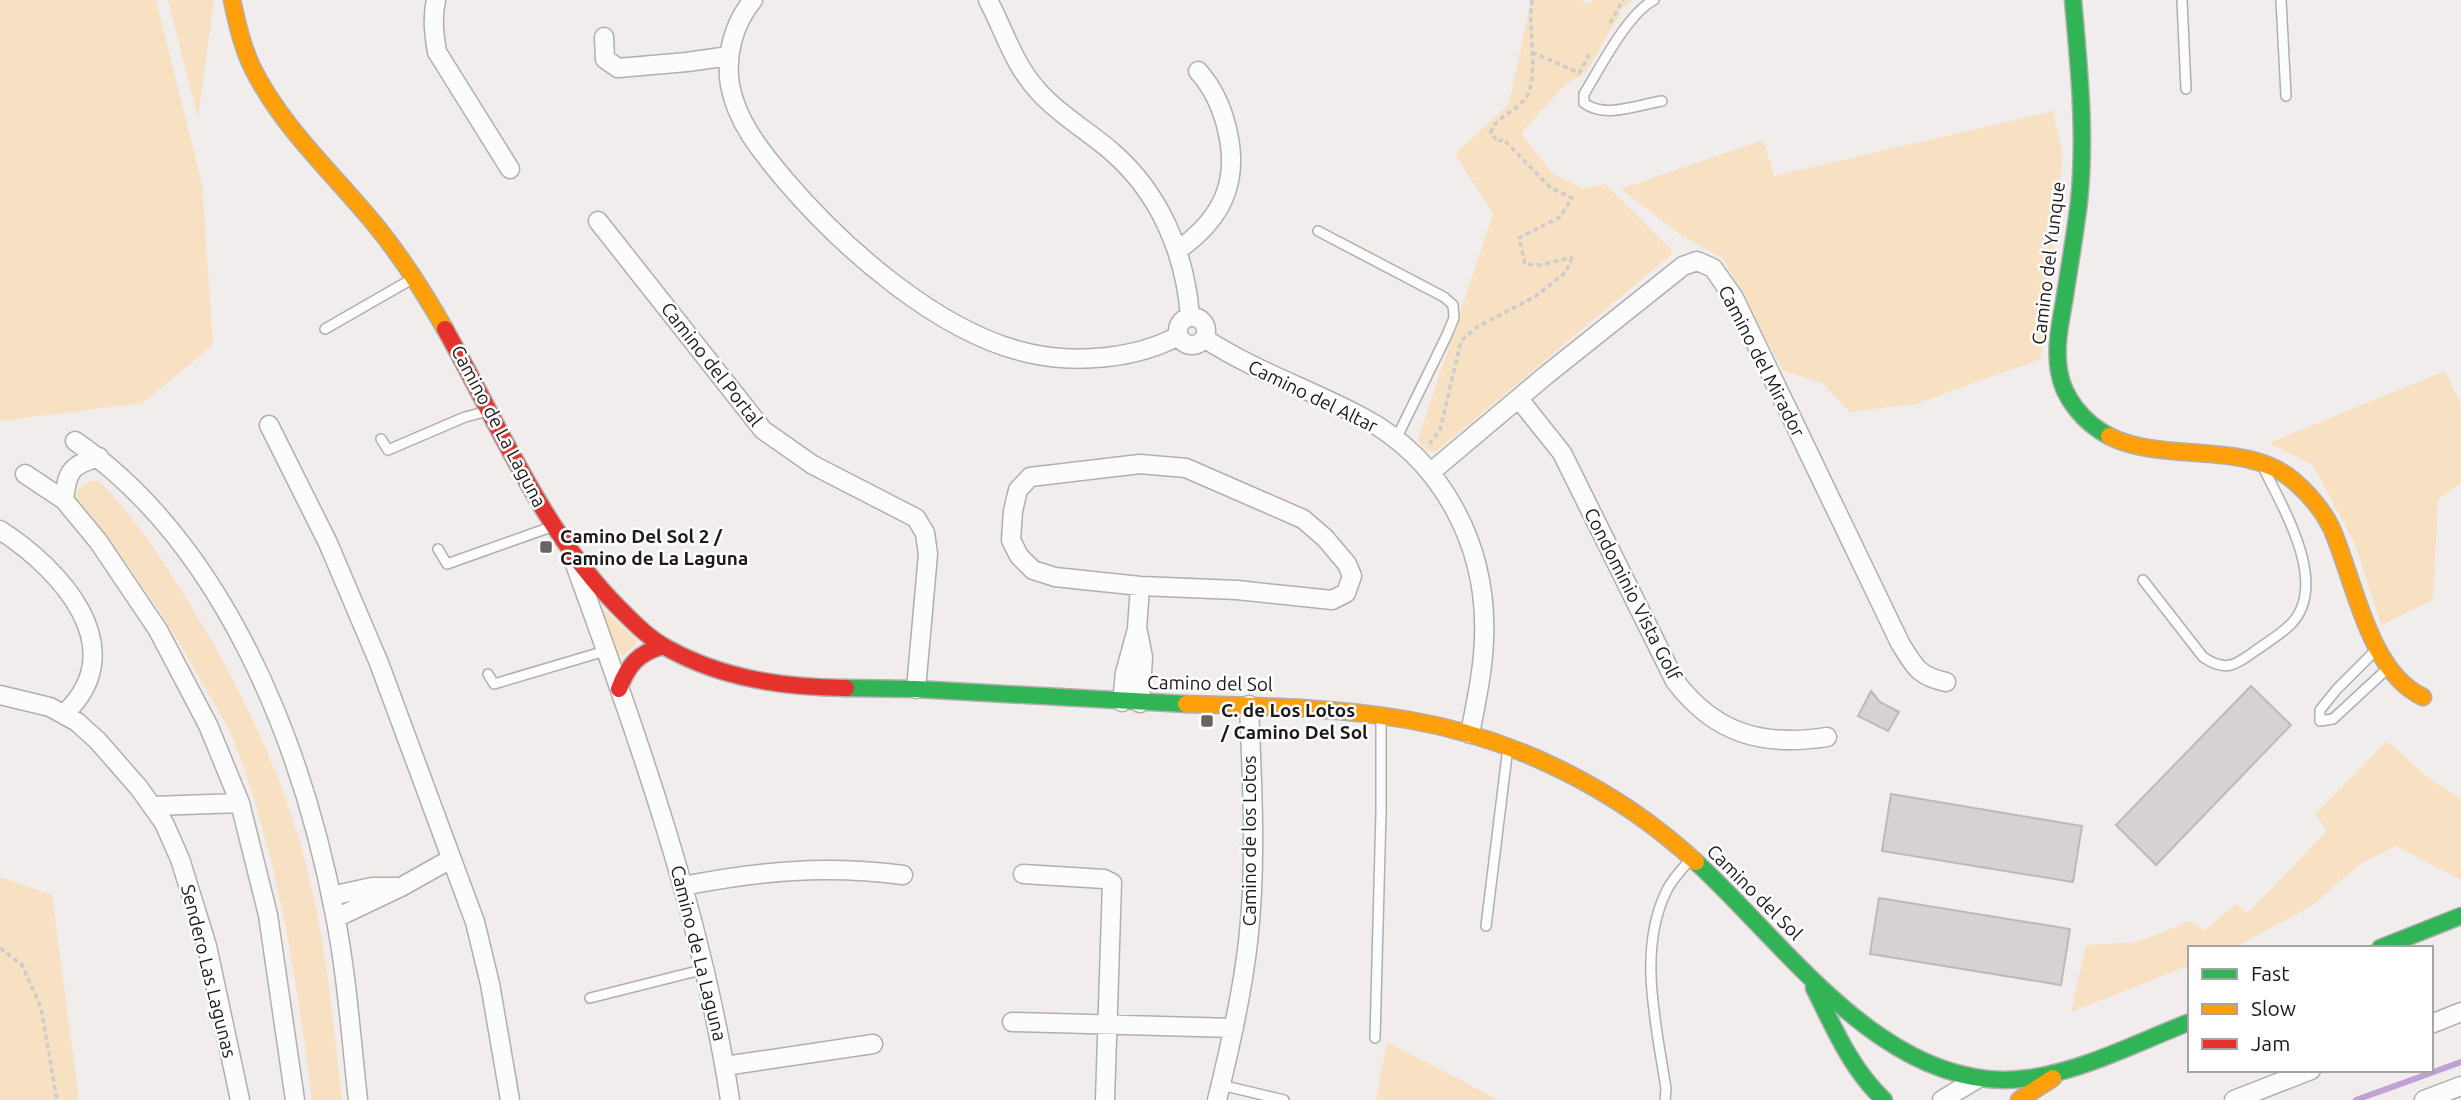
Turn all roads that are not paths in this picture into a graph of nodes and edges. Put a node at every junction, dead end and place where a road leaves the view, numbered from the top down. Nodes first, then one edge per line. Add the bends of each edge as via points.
1 (232, 0) edge
2 (436, 0) edge
3 (753, 0) edge
4 (988, 0) edge
5 (1654, 0) edge
6 (2073, 0) edge
7 (2182, 0) edge
8 (2280, 0) edge
9 (604, 37) dead end
10 (729, 56) junction
11 (1198, 71) dead end
12 (2186, 89) dead end
13 (2286, 96) dead end
14 (1662, 101) dead end
15 (509, 169) dead end
16 (597, 221) dead end
17 (1318, 232) dead end
18 (1178, 250) junction
19 (414, 278) junction
20 (1190, 316) junction
21 (325, 329) dead end
22 (1178, 336) junction
23 (1204, 338) junction
24 (1519, 399) junction
25 (488, 411) junction
26 (269, 425) dead end
27 (381, 439) dead end
28 (1396, 439) junction
29 (75, 441) dead end
30 (99, 457) junction
31 (2261, 463) junction
32 (1427, 467) junction
33 (25, 474) dead end
34 (64, 500) junction
35 (554, 526) junction
36 (0, 530) edge
37 (438, 549) dead end
38 (572, 555) junction
39 (2143, 580) dead end
40 (1140, 586) junction
41 (663, 646) junction
42 (2377, 649) junction
43 (605, 651) junction
44 (2388, 668) junction
45 (488, 674) dead end
46 (1947, 682) dead end
47 (619, 689) junction
48 (916, 689) junction
49 (0, 695) edge
50 (2423, 698) dead end
51 (1131, 702) junction
52 (1249, 705) junction
53 (64, 714) junction
54 (1381, 714) junction
55 (1470, 734) junction
56 (1827, 737) dead end
57 (1508, 747) junction
58 (240, 803) junction
59 (154, 806) junction
60 (1691, 858) junction
61 (451, 859) junction
62 (1023, 874) dead end
63 (902, 875) dead end
64 (684, 886) junction
65 (401, 887) junction
66 (331, 896) junction
67 (2461, 916) edge
68 (335, 918) junction
69 (1486, 926) dead end
70 (2385, 946) edge
71 (705, 969) junction
72 (1807, 975) junction
73 (590, 998) dead end
74 (2461, 1012) edge
75 (1012, 1022) dead end
76 (2188, 1023) edge
77 (2433, 1023) edge
78 (1107, 1024) junction
79 (1234, 1028) junction
80 (1375, 1038) dead end
81 (873, 1044) dead end
82 (725, 1066) junction
83 (2062, 1072) junction
84 (2306, 1072) edge
85 (1978, 1079) junction
86 (2461, 1086) edge
87 (1219, 1093) edge
88 (240, 1100) edge
89 (295, 1100) edge
90 (358, 1100) edge
91 (510, 1100) edge
92 (730, 1100) edge
93 (1105, 1100) edge
94 (1284, 1100) edge
95 (1665, 1100) edge
96 (1884, 1100) edge
97 (1942, 1100) edge
98 (2019, 1100) edge
99 (2234, 1100) edge
100 (2424, 1100) edge

1 - 19 street, Camino de La Laguna via 246,56 269,99
2 - 15 street via 433,32 437,52
3 - 10 street via 736,30
4 - 18 street via 1029,80 1128,167 1156,204
5 - 14 lane via 1642,6 1630,22 1584,94 1584,103 1603,112
6 - 31 street, Camino del Yunque via 2082,158 2057,348 2064,390 2092,426 2120,441
7 - 12 lane
8 - 13 lane
9 - 10 street via 605,59 618,68
10 - 22 street via 734,100 761,151 843,242 924,304 1009,348 1047,356 1126,353
11 - 18 street via 1212,88 1224,116 1230,183 1204,229
16 - 48 street, Camino del Portal via 763,430 813,465 916,518 925,533 928,554
17 - 28 lane via 1453,305 1454,318 1446,337
18 - 20 street
19 - 21 lane
19 - 25 street, Camino de La Laguna
20 - 22 street via 1181,321
20 - 23 street via 1205,323
22 - 23 street via 1193,345
23 - 28 street, Camino del Altar via 1256,369 1364,418
24 - 32 street, Camino del Mirador
24 - 46 street, Camino del Mirador via 1683,266 1697,261 1713,268 1734,298 1900,643 1927,678
24 - 56 street, Condominio Vista Golf via 1562,453 1675,681 1690,701 1731,729 1763,739 1796,742
25 - 27 lane via 388,450
25 - 35 street, Camino de La Laguna
26 - 61 street via 328,543 379,663
28 - 32 street, Camino del Altar
29 - 30 street
30 - 34 street via 78,463 66,478
30 - 66 street via 180,544 248,650 299,774
31 - 39 lane via 2290,521 2305,567 2305,592 2291,624 2239,663 2214,664 2203,657
31 - 42 street, Camino del Yunque via 2302,485 2323,510
32 - 55 street, Camino del Altar via 1460,518 1481,585 1483,653
33 - 34 street
34 - 58 street via 158,630 208,725
35 - 37 lane via 447,564
35 - 38 street, Camino de La Laguna
36 - 53 street via 74,597 91,638 89,676 80,697
38 - 41 street, Camino del Sol via 597,586
38 - 43 street, Camino de La Laguna
40 - 40 street via 1055,577 1033,570 1011,541 1018,489 1030,477 1140,464 1186,468 1303,519 1325,538 1352,576 1346,593 1332,600
40 - 51 street via 1137,629 1125,673
41 - 47 street via 643,651 627,667
41 - 48 street, Camino del Sol via 723,673 776,686
42 - 44 street, Camino del Yunque
42 - 44 lane via 2319,710 2320,721 2333,719
43 - 45 lane via 495,684
43 - 47 street, Camino de La Laguna
44 - 50 street, Camino del Yunque
47 - 64 street, Camino de La Laguna
48 - 51 street, Camino del Sol
49 - 53 street, Sendero Las Lagunas
51 - 52 street, Camino del Sol
52 - 54 street, Camino del Sol
52 - 79 street, Camino de los Lotos via 1253,870
53 - 59 street, Sendero Las Lagunas via 98,741
54 - 55 street, Camino del Sol
54 - 80 lane
55 - 57 street, Camino del Sol
57 - 60 street, Camino del Sol via 1614,800
57 - 69 lane
58 - 59 street
58 - 89 street via 268,915
59 - 88 street, Sendero Las Lagunas via 173,841 207,946
60 - 72 street, Camino del Sol
60 - 95 lane via 1666,891 1651,956
61 - 65 street
61 - 91 street via 475,922 491,984
62 - 78 street via 1104,878 1112,883
63 - 64 street via 802,869
64 - 71 street, Camino de La Laguna
65 - 66 street via 372,887
65 - 68 street
66 - 68 street
67 - 70 street
68 - 90 street
71 - 73 lane
71 - 82 street, Camino de La Laguna
72 - 85 street, Camino del Sol via 1872,1032 1909,1057
72 - 96 street, Camino del Sol via 1853,1064
74 - 77 street
75 - 78 street
76 - 83 street, Camino del Sol
78 - 79 street
78 - 93 street
79 - 87 street, Camino de los Lotos
81 - 82 street
82 - 92 street, Camino de La Laguna
83 - 85 street, Camino del Sol via 2020,1080
83 - 98 street, Camino del Sol
84 - 99 street
85 - 97 street
86 - 100 street
87 - 94 lane

